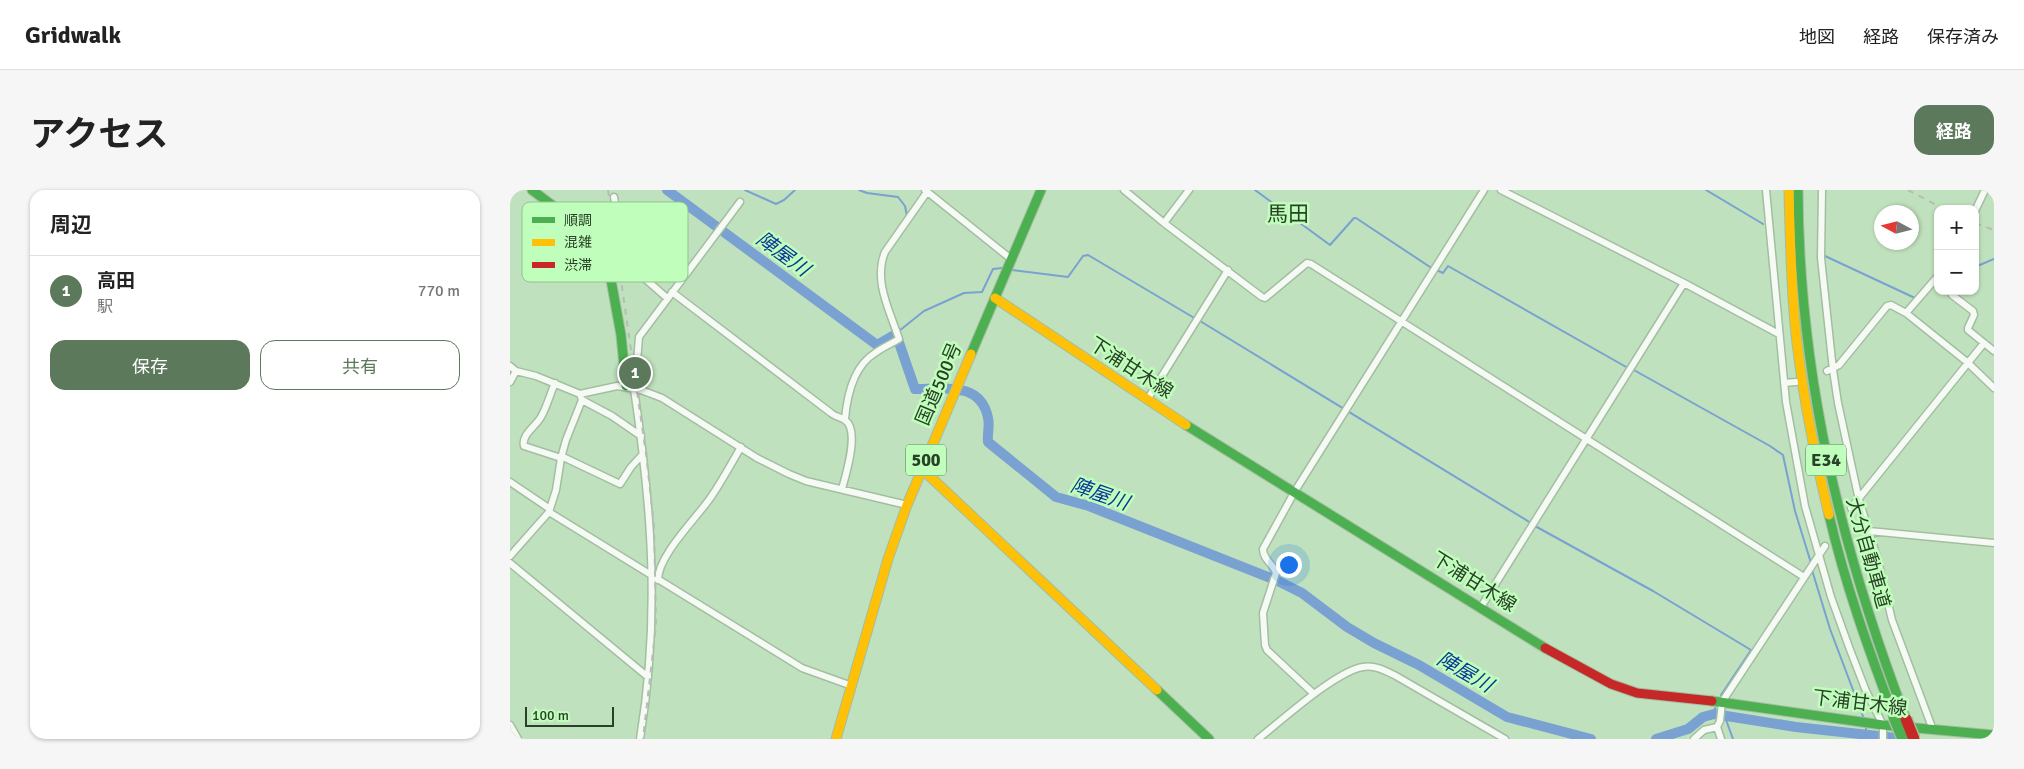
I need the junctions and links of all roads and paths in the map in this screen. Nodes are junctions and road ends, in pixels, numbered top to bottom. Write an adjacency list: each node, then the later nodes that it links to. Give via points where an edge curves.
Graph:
1 (532, 190): 14 (main road)
2 (1041, 190): 19 (main road, 国道500号 / 500)
3 (1124, 190): 18 (street)
4 (1189, 190): 18 (street)
5 (1484, 190): 31 (street)
6 (1501, 190): 26 (street)
7 (1766, 190): 32 (street)
8 (1788, 190): 74 (main road, 大分自動車道 / E34, via 1794,311 1817,465 1842,569 1865,640)
9 (1798, 190): 74 (main road, 大分自動車道 / E34, via 1804,311 1827,463 1862,601)
10 (1822, 190): 38 (street, via 1821,258)
11 (1985, 190): 17 (street)
12 (926, 191): 19 (street); 47 (street, via 881,262 883,291 899,339 863,363 856,374)
13 (614, 197): 15 (street)
14 (548, 202)
15 (615, 202)
16 (740, 202): 20 (street)
17 (1978, 205)
18 (1164, 223): 21 (street)
19 (1011, 259): 29 (main road, 国道500号 / 500)
20 (688, 270)
21 (1228, 270): 31 (street, via 1265,298 1307,263 1311,264); 46 (street)
22 (1934, 281): 30 (street)
23 (611, 282): 44 (main road)
24 (652, 282): 27 (street)
25 (679, 282): 27 (street)
26 (1684, 283): 32 (street); 49 (street)
27 (669, 295): 44 (street, via 638,337); 47 (street, via 836,417)
28 (1952, 295): 33 (street, via 1973,311 1968,330)
29 (995, 298): 46 (main road, 下浦甘木線); 53 (main road, 国道500号 / 500)
30 (1906, 313): 35 (street); 38 (street, via 1893,305 1887,306 1839,366)
31 (1401, 321): 49 (street); 56 (street)
32 (1779, 334): 42 (street)
33 (1984, 343): 34 (street); 35 (street)
34 (1994, 351)
35 (1967, 362): 43 (street); 57 (street)
36 (510, 366): 37 (street)
37 (516, 371): 39 (street); 41 (street)
38 (1830, 371): 57 (street)
39 (510, 382)
40 (1796, 382): 42 (street)
41 (554, 383): 45 (street); 52 (street, via 541,416 523,443)
42 (1784, 383): 64 (street, via 1806,506)
43 (1994, 388)
44 (634, 389): 45 (street, via 604,388); 48 (street); 50 (street, via 662,398)
45 (581, 397): 48 (street); 52 (street)
46 (1147, 400): 56 (main road, 下浦甘木線)
47 (845, 419): 55 (street, via 853,438)
48 (641, 436): 51 (street)
49 (1587, 438): 67 (street); 69 (street)
50 (741, 447): 55 (street, via 789,474); 68 (street, via 711,496 665,557)
51 (643, 454): 52 (street, via 620,484); 68 (street)
52 (561, 457): 60 (street)
53 (922, 469): 58 (main road, 国道500号 / 500); 83 (main road)
54 (510, 482): 60 (street)
55 (842, 489): 58 (street)
56 (1295, 491): 69 (main road, 下浦甘木線); 72 (street, via 1263,549 1264,558 1276,573 1263,613 1265,645)
57 (1859, 500): 59 (street); 61 (street)
58 (906, 505): 71 (main road, 国道500号 / 500)
59 (1851, 508)
60 (549, 510): 65 (street); 68 (street)
61 (1869, 530): 62 (street); 78 (street, via 1892,620)
62 (1994, 543)
63 (1825, 546): 64 (street)
64 (1819, 554): 67 (street); 77 (street, via 1849,647)
65 (510, 556)
66 (510, 563): 70 (street)
67 (1804, 577): 73 (street)
68 (655, 579): 70 (street); 71 (street, via 802,668)
69 (1481, 607): 73 (main road, 下浦甘木線, via 1611,684 1637,693)
70 (648, 677): 81 (street)
71 (852, 686): 82 (main road, 国道500号 / 500)
72 (1314, 694): 84 (street); 85 (street, via 1352,670 1381,668)
73 (1722, 704): 75 (street); 77 (main road, 下浦甘木線)
74 (1900, 718): 89 (main road, 大分自動車道 / E34, bridge); 90 (main road, 大分自動車道 / E34, bridge)
75 (1718, 724): 86 (street); 87 (street)
76 (510, 725): 80 (street)
77 (1883, 725): 78 (main road, 下浦甘木線); 88 (street)
78 (1933, 730): 79 (main road, 下浦甘木線)
79 (1994, 735)
80 (518, 739)
81 (640, 739)
82 (836, 739)
83 (1209, 739)
84 (1258, 739)
85 (1505, 739)
86 (1694, 739)
87 (1721, 739)
88 (1883, 739)
89 (1903, 739)
90 (1914, 739)

